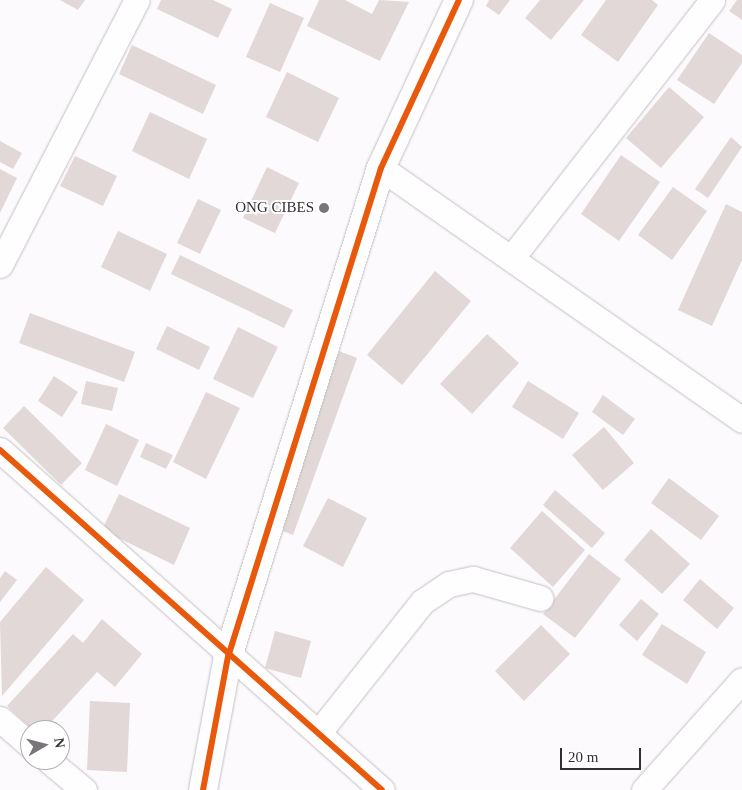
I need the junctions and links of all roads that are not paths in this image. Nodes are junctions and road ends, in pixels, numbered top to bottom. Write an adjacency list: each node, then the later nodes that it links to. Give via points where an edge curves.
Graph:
1 (136, 0): 6 (street)
2 (459, 0): 4 (street)
3 (712, 0): 5 (street)
4 (381, 168): 5 (street); 10 (street)
5 (513, 256): 7 (street)
6 (0, 265)
7 (742, 420)
8 (0, 450): 10 (street)
9 (540, 598): 13 (street, via 473,580 449,584 422,602)
10 (228, 657): 13 (street); 17 (street)
11 (742, 680): 19 (street)
12 (0, 719): 14 (street)
13 (319, 732): 18 (street)
14 (20, 736)
15 (60, 770): 16 (street)
16 (84, 790)
17 (203, 790)
18 (382, 790)
19 (644, 790)

